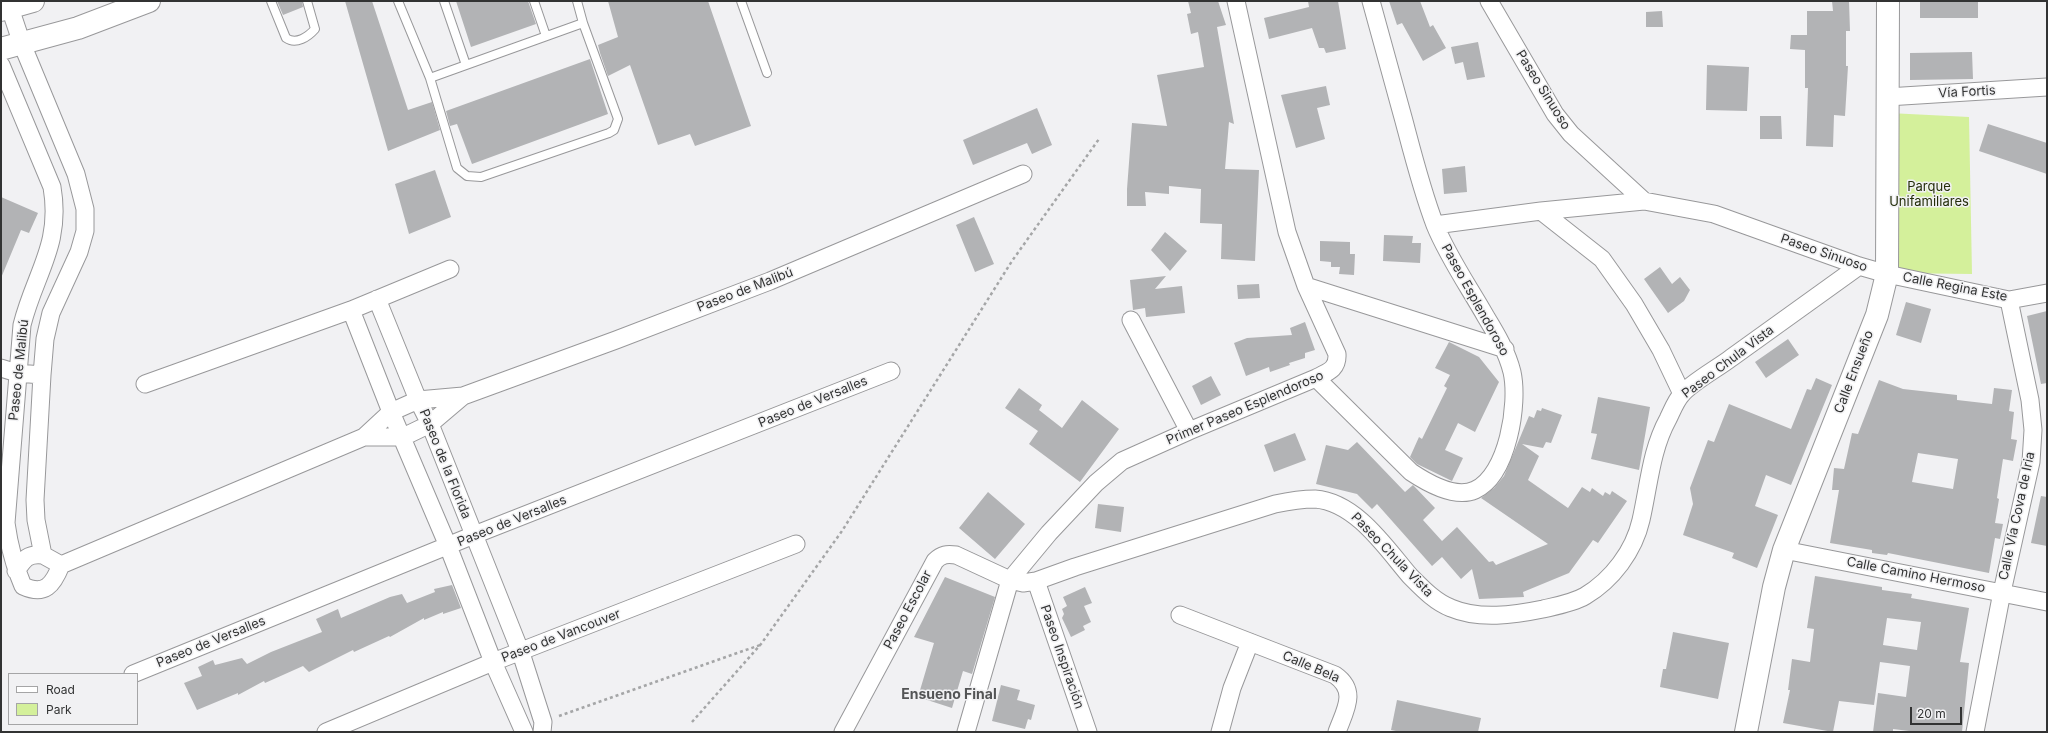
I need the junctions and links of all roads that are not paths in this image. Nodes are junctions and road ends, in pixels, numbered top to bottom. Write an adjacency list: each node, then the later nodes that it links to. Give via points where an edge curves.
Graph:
1 (33, 1): 14 (street)
2 (149, 1): 17 (street, via 78,28)
3 (271, 1): 4 (lane, via 286,38 294,41 310,35 315,29)
4 (307, 1)
5 (398, 1): 22 (lane)
6 (444, 1): 20 (lane)
7 (534, 1): 16 (lane)
8 (578, 1): 15 (lane)
9 (741, 1): 21 (lane)
10 (1236, 1): 34 (street, Primer Paseo Esplendoroso, via 1275,184 1287,232)
11 (1371, 1): 30 (street, Paseo Esplendoroso)
12 (1489, 1): 28 (street, Paseo Sinuoso, via 1555,114 1571,134)
13 (1888, 1): 24 (street, Calle Ensueño)
14 (5, 9): 17 (street, Paseo de Malibú)
15 (583, 23): 16 (lane); 22 (lane, via 618,119 614,130 609,133 482,177 467,176 457,168)
16 (546, 36): 20 (lane)
17 (22, 44): 18 (street); 25 (street, Paseo de Malibú)
18 (1, 49)
19 (1, 65): 27 (street, Paseo de Malibú)
20 (466, 65): 22 (lane)
21 (767, 73)
22 (430, 78)
23 (2047, 87): 24 (street, Vía Fortis)
24 (1888, 97): 33 (street, Calle Ensueño)
25 (76, 174): 27 (street); 43 (street, Paseo de Malibú, via 86,209 86,231 51,313 45,339)
26 (1023, 174): 47 (street, Paseo de Malibú, via 770,281)
27 (52, 187): 41 (street, Paseo de Malibú, via 55,226 51,245 25,310 19,344)
28 (1644, 201): 29 (street, Paseo Sinuoso); 31 (street, Paseo Sinuoso, via 1714,214)
29 (1541, 211): 30 (street, Paseo Sinuoso); 46 (street, via 1602,259 1634,304 1661,350)
30 (1435, 225): 40 (street, Paseo Esplendoroso, via 1450,256)
31 (1859, 266): 33 (street, Paseo Sinuoso); 46 (street, Paseo Chula Vista)
32 (450, 269): 36 (street)
33 (1888, 274): 37 (street, Calle Regina Este); 57 (street, Calle Ensueño, via 1877,315)
34 (1306, 286): 40 (street); 44 (street, Primer Paseo Esplendoroso, via 1337,354 1335,366 1331,371)
35 (2047, 293): 37 (street, Calle Regina Este)
36 (377, 299): 38 (street); 48 (street, Paseo de la Florida)
37 (2009, 300): 62 (street, Calle Vía Cova de Iria, via 2030,400 2033,430 2031,462)
38 (351, 310): 45 (street); 49 (street)
39 (1132, 320): 51 (street)
40 (1505, 349): 44 (street, Paseo Esplendoroso, via 1512,373 1514,394 1512,424 1496,469 1485,484 1474,491 1446,490 1429,484 1411,472)
41 (9, 371): 43 (street); 60 (street, Paseo de Malibú, via 6,523)
42 (891, 371): 54 (street, Paseo de Versalles)
43 (42, 375): 58 (street, Paseo de Malibú, via 35,500)
44 (1316, 378): 51 (street, Primer Paseo Esplendoroso)
45 (145, 384)
46 (1682, 394): 61 (street, Paseo Chula Vista, via 1662,429 1654,453 1641,522 1633,543 1619,567 1601,584 1584,596 1564,604 1490,615 1471,615 1450,608 1418,584 1378,537 1350,512 1336,504 1318,499 1300,499 1275,504)
47 (463, 396): 48 (street, Paseo de Malibú); 50 (street, Paseo de Malibú)
48 (418, 400): 49 (street, Paseo de Malibú); 50 (street, Paseo de la Florida)
49 (391, 412): 52 (street, Paseo de Malibú); 53 (street)
50 (430, 424): 53 (street, Paseo de Malibú); 54 (street, Paseo de la Florida)
51 (1189, 431): 61 (street, Primer Paseo Esplendoroso, via 1122,461 1101,479 1049,533)
52 (364, 437): 53 (street, Paseo de Malibú); 59 (street, Paseo de Malibú)
53 (403, 437): 56 (street)
54 (474, 535): 56 (street, Paseo de Versalles); 66 (street, Paseo de la Florida)
55 (796, 544): 66 (street, Paseo de Vancouver)
56 (448, 546): 67 (street); 68 (street, Paseo de Versalles)
57 (1784, 550): 62 (street, Calle Camino Hermoso); 77 (street, Calle Ensueño, via 1774,587)
58 (43, 555): 59 (street); 60 (street, via 34,554 24,558)
59 (62, 565): 60 (street, Paseo de Malibú, via 55,580 44,590 33,591 23,586)
60 (16, 571)
61 (1023, 582): 72 (street, Paseo Escolar, via 956,555 941,555 935,560); 73 (street, Primer Paseo Esplendoroso); 74 (street, Paseo Inspiración)
62 (2002, 592): 63 (street, Calle Camino Hermoso); 78 (street, Calle Vía Cova de Iria)
63 (2047, 602)
64 (1180, 615): 65 (street, Calle Bela)
65 (1250, 642): 75 (street, via 1232,688); 76 (street, Calle Bela, via 1336,675 1344,681 1349,690 1348,703)
66 (521, 653): 67 (street, Paseo de Vancouver); 69 (street, Paseo de la Florida)
67 (493, 662): 70 (street); 71 (street, Paseo de Vancouver)
68 (135, 673)
69 (543, 727)
70 (523, 731)
71 (326, 732)
72 (843, 732)
73 (966, 732)
74 (1088, 732)
75 (1220, 732)
76 (1337, 732)
77 (1746, 732)
78 (1975, 732)

